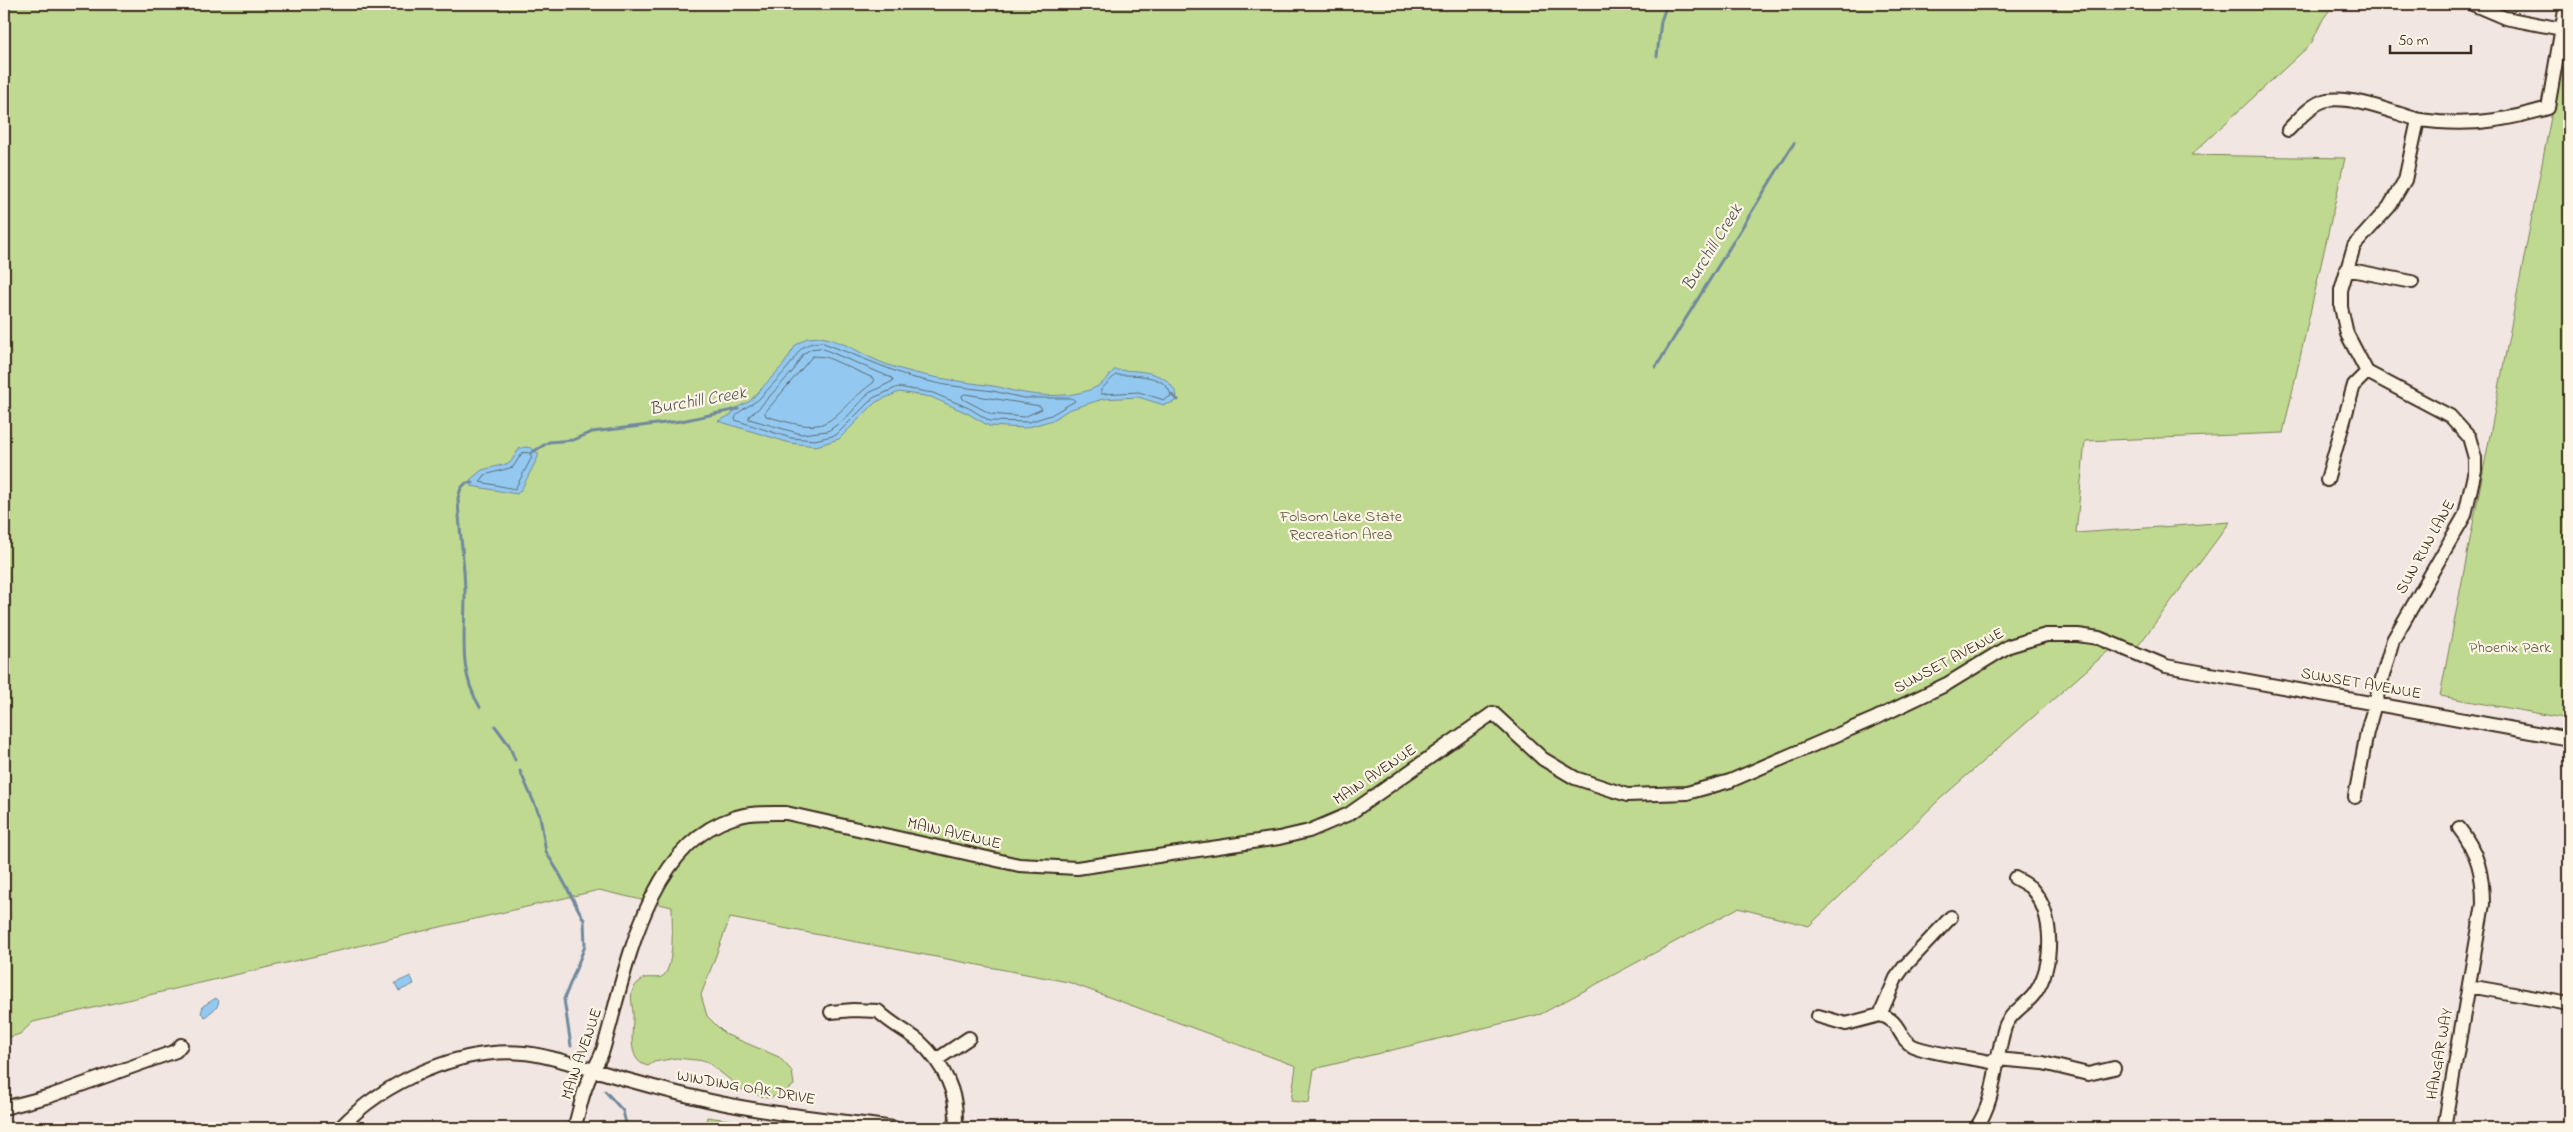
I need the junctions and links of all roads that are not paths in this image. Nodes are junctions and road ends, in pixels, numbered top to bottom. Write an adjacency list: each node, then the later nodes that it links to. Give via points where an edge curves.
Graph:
1 (2472, 4): 3 (street, via 2505,18)
2 (2566, 4): 3 (street)
3 (2562, 29): 4 (street, via 2548,108 2507,120 2471,124)
4 (2418, 120): 5 (street, via 2397,112 2326,100 2316,104); 6 (street, via 2405,180 2389,207 2354,246)
5 (2288, 130)
6 (2346, 269): 7 (street); 8 (street, via 2342,290 2343,320)
7 (2412, 282)
8 (2367, 372): 9 (street, via 2354,385); 10 (street, SUN RUN LANE, via 2450,416 2469,437 2475,458 2471,496 2465,514 2397,630 2386,659)
9 (2327, 480)
10 (2376, 703): 11 (street, SUNSET AVENUE, via 2166,666 2099,638 2046,635 2009,646 1948,684 1730,781 1687,793 1650,795 1627,795 1575,778 1543,759); 12 (street, SUNSET AVENUE); 13 (street, SUN RUN LANE)
11 (1493, 713): 27 (street, MAIN AVENUE, via 1334,822 1279,838 1152,858 1077,868 1019,865 786,813 750,814 725,820 701,834 679,854 653,895 624,970)
12 (2569, 739)
13 (2354, 797)
14 (2459, 828): 17 (street, HANGAR WAY, via 2474,849 2483,883 2482,915)
15 (2015, 878): 24 (street, via 2031,888 2048,924 2046,968 2035,994 2005,1025)
16 (1951, 918): 20 (street, via 1904,966)
17 (2469, 986): 18 (street); 34 (street, HANGAR WAY)
18 (2569, 1004)
19 (831, 1012): 25 (street, via 878,1011 918,1041)
20 (1880, 1015): 21 (street, via 1846,1024); 24 (street, via 1896,1023 1904,1038 1915,1046 1990,1062)
21 (1818, 1016)
22 (969, 1038): 25 (street)
23 (181, 1045): 28 (street, via 176,1051)
24 (1996, 1059): 26 (street, via 2043,1063 2088,1074); 33 (street, via 1992,1098)
25 (936, 1060): 32 (street, via 952,1089)
26 (2114, 1068)
27 (595, 1070): 29 (street, WINDING OAK DRIVE, via 524,1053 481,1056 414,1075 389,1088); 30 (street, MAIN AVENUE, via 587,1083); 31 (street, WINDING OAK DRIVE, via 713,1102)
28 (9, 1107)
29 (340, 1128)
30 (574, 1128)
31 (894, 1128)
32 (955, 1128)
33 (1976, 1128)
34 (2444, 1128)

